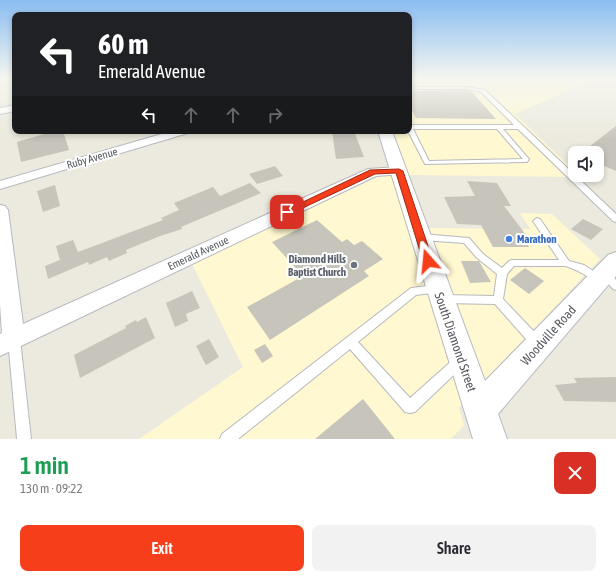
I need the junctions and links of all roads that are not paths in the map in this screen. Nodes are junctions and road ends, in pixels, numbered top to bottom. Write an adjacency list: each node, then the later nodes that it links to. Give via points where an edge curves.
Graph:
1 (492, 99): 6 (lane)
2 (12, 109): 3 (street)
3 (0, 112)
4 (412, 127): 5 (lane)
5 (499, 127): 6 (lane); 7 (lane, via 526,159 525,161 427,162)
6 (519, 127): 13 (lane)
7 (412, 133)
8 (174, 134): 11 (street, Ruby Avenue)
9 (387, 134): 10 (street, South Diamond Street)
10 (399, 171): 15 (street, South Diamond Street); 22 (street, Emerald Avenue, via 373,172)
11 (0, 185)
12 (0, 210): 22 (street)
13 (616, 219)
14 (537, 221): 16 (lane)
15 (420, 237): 17 (lane, via 466,240 480,256); 19 (street, South Diamond Street)
16 (566, 263): 17 (lane, via 512,263); 18 (lane)
17 (502, 273): 20 (lane)
18 (609, 275): 23 (street, Woodville Road)
19 (440, 294): 20 (lane); 21 (lane, via 414,291); 24 (street, South Diamond Street)
20 (498, 300): 23 (lane)
21 (350, 341): 24 (lane, via 410,407); 27 (lane)
22 (7, 342): 26 (lane)
23 (539, 345): 25 (street, Woodville Road)
24 (462, 359): 25 (street, South Diamond Street)
25 (485, 424)
26 (24, 439)
27 (227, 439)

